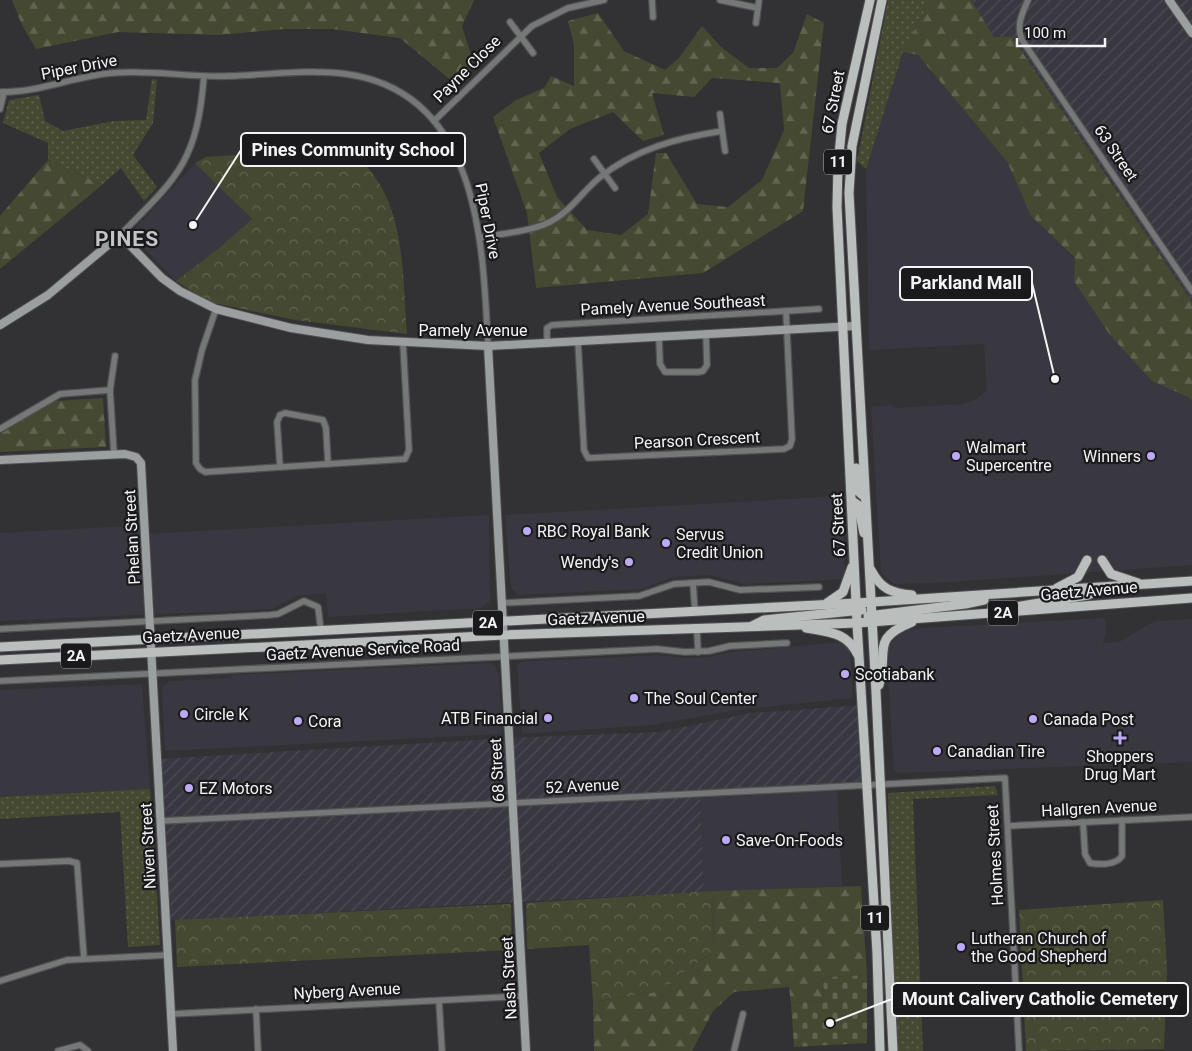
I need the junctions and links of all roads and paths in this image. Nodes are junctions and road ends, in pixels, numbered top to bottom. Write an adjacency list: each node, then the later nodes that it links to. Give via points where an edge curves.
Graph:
1 (604, 0): 9 (street, Payne Close)
2 (652, 0): 11 (street)
3 (720, 0): 10 (street)
4 (759, 0): 10 (street)
5 (870, 0): 35 (main road, 67 Street / 11, via 842,124 838,165)
6 (882, 0): 34 (main road, 67 Street / 11, via 852,146 850,213)
7 (1028, 0): 29 (street, 63 Street, via 1020,19 1022,40)
8 (1169, 0): 14 (street)
9 (580, 2): 15 (street, Payne Close, via 545,18)
10 (758, 8): 13 (street)
11 (653, 17)
12 (510, 22): 15 (street, Payne Close)
13 (756, 23)
14 (1192, 33)
15 (520, 36): 16 (street, Payne Close); 21 (street, Payne Close)
16 (533, 53)
17 (204, 76): 18 (street, Piper Drive, via 111,73 36,89); 21 (street, Piper Drive, via 348,74 397,91); 27 (street, via 198,126 185,161 166,188)
18 (2, 92): 19 (street)
19 (0, 109)
20 (720, 114): 22 (street)
21 (434, 121): 28 (street, Piper Drive, via 446,136 461,167)
22 (722, 131): 23 (street); 25 (street, via 662,144 635,155)
23 (725, 151)
24 (594, 159): 25 (street)
25 (605, 174): 26 (street); 28 (street, via 550,222 531,229)
26 (615, 188)
27 (120, 235): 30 (street, Pamely Avenue, via 162,278); 33 (street, via 48,294)
28 (480, 238): 42 (street, Piper Drive)
29 (1192, 291)
30 (216, 309): 40 (street, Pamely Avenue, via 292,328); 50 (street, via 195,380 197,465 205,472)
31 (818, 309): 32 (street, Pamely Avenue Southeast)
32 (786, 312): 36 (street, Pearson Crescent); 41 (street, Pamely Avenue Southeast, via 552,325 547,328)
33 (0, 325)
34 (855, 326): 35 (street, Pamely Avenue); 51 (main road, 67 Street / 11)
35 (844, 327): 36 (street, Pamely Avenue); 46 (main road, 67 Street / 11)
36 (787, 330): 37 (street, Pamely Avenue); 39 (street, Pearson Crescent, via 792,441 788,448 753,451 588,458 584,450)
37 (706, 335): 38 (street, Pamely Avenue); 38 (street, via 707,365 704,371 698,372 665,372 660,364)
38 (658, 338): 39 (street, Pamely Avenue)
39 (578, 342): 41 (street, Pamely Avenue)
40 (403, 343): 42 (street, Pamely Avenue); 49 (street, via 407,458)
41 (546, 344): 42 (street, Pamely Avenue)
42 (488, 346): 68 (street, Piper Drive)
43 (115, 356): 44 (street)
44 (110, 390): 45 (street, via 60,394); 47 (street)
45 (0, 429)
46 (849, 429): 51 (main road, via 855,448 858,488); 52 (main road, 67 Street / 11)
47 (114, 454): 48 (street, Phelan Street); 75 (street, Phelan Street, via 133,455 141,463)
48 (0, 460)
49 (328, 464): 50 (street); 50 (street, via 323,420 285,413 277,422)
50 (280, 467)
51 (865, 497): 53 (main road, 67 Street / 11)
52 (852, 501): 53 (main road, via 858,505); 54 (main road, 67 Street / 11)
53 (868, 543): 57 (main road, 67 Street / 11)
54 (854, 554): 69 (main road, via 847,586 838,597); 70 (main road, 67 Street / 11)
55 (1086, 560): 63 (main road, via 1078,578)
56 (1102, 560): 60 (main road, via 1114,575)
57 (870, 567): 65 (main road, via 885,590); 67 (main road, 67 Street / 11)
58 (1192, 582): 60 (main road, 2A)
59 (693, 583): 61 (street, via 714,582 740,590); 68 (street, via 674,584 639,596); 71 (street)
60 (1145, 584): 62 (main road, 2A)
61 (819, 587)
62 (1103, 587): 63 (main road, Gaetz Avenue / 2A); 72 (main road, via 1088,596 1011,607)
63 (1050, 591): 64 (main road, Gaetz Avenue / 2A)
64 (1004, 594): 65 (main road, Gaetz Avenue / 2A); 73 (main road, via 965,604)
65 (937, 598): 67 (main road, Gaetz Avenue / 2A)
66 (1192, 598): 72 (main road, Gaetz Avenue / 2A)
67 (871, 602): 70 (main road); 73 (main road, 67 Street / 11)
68 (502, 603): 76 (street, Piper Drive)
69 (824, 604): 70 (main road, Gaetz Avenue / 2A); 71 (main road, Gaetz Avenue / 2A)
70 (857, 607): 77 (main road, 67 Street / 11); 80 (main road, via 764,620)
71 (695, 612): 76 (main road, Gaetz Avenue / 2A)
72 (1001, 614): 74 (main road, Gaetz Avenue / 2A)
73 (872, 618): 74 (main road, Gaetz Avenue / 2A); 77 (main road); 94 (main road, 67 Street / 11)
74 (918, 619): 94 (main road, via 887,636 883,648 883,671)
75 (150, 620): 79 (street, Gaetz Avenue Service Road); 82 (street, Gaetz Avenue Service Road, via 269,616 304,601 318,607); 84 (street, Phelan Street)
76 (503, 622): 82 (main road, Gaetz Avenue / 2A); 83 (street, Piper Drive)
77 (857, 623): 78 (main road, Gaetz Avenue / 2A); 91 (main road, 67 Street / 11)
78 (792, 625): 80 (main road, Gaetz Avenue / 2A); 91 (main road, via 843,636)
79 (0, 628)
80 (747, 628): 81 (main road, Gaetz Avenue / 2A)
81 (696, 630): 83 (main road, Gaetz Avenue / 2A); 88 (street)
82 (321, 631): 84 (main road, Gaetz Avenue / 2A)
83 (504, 635): 87 (main road, Gaetz Avenue / 2A); 89 (street, 68 Street)
84 (151, 640): 86 (main road, Gaetz Avenue / 2A); 87 (street, Niven Street)
85 (787, 643): 88 (street, Gaetz Avenue Service Road, via 730,646)
86 (0, 647)
87 (152, 652): 90 (main road, Gaetz Avenue / 2A); 92 (street, Niven Street)
88 (698, 652): 89 (street, Gaetz Avenue Service Road, via 657,649)
89 (505, 657): 92 (street, Gaetz Avenue Service Road); 98 (street, 68 Street)
90 (0, 660)
91 (860, 661): 97 (main road, 67 Street / 11)
92 (153, 674): 93 (street, Gaetz Avenue Service Road); 100 (street, Niven Street)
93 (0, 681)
94 (876, 692): 96 (main road, 67 Street / 11)
95 (1005, 778): 96 (street, 52 Avenue); 103 (street, Holmes Street)
96 (880, 784): 97 (street, 52 Avenue); 122 (main road, 67 Street / 11)
97 (868, 785): 98 (street, 52 Avenue); 121 (main road, 67 Street / 11)
98 (513, 803): 100 (street, 52 Avenue); 105 (street, 68 Street)
99 (1192, 817): 101 (street, Hallgren Avenue)
100 (161, 820): 106 (street, Niven Street)
101 (1122, 820): 102 (street, Hallgren Avenue); 102 (street, via 1122,856 1116,862 1096,864 1088,862 1085,857)
102 (1083, 822): 103 (street, Hallgren Avenue)
103 (1008, 826): 123 (street, Holmes Street)
104 (0, 864): 107 (street, via 77,863)
105 (518, 903): 109 (street, Nash Street)
106 (168, 955): 107 (street); 112 (street, Niven Street)
107 (84, 959): 108 (street, via 60,962)
108 (0, 981)
109 (523, 996): 110 (street, Nyberg Avenue); 119 (street, Nash Street)
110 (439, 1000): 111 (street, Nyberg Avenue); 118 (street)
111 (256, 1010): 112 (street, Nyberg Avenue); 117 (street)
112 (172, 1014): 116 (street, Niven Street)
113 (743, 1014): 120 (street)
114 (58, 1051): 115 (street, via 80,1045)
115 (88, 1051)
116 (173, 1051)
117 (258, 1051)
118 (442, 1051)
119 (526, 1051)
120 (734, 1051)
121 (880, 1051)
122 (893, 1051)
123 (1019, 1051)

